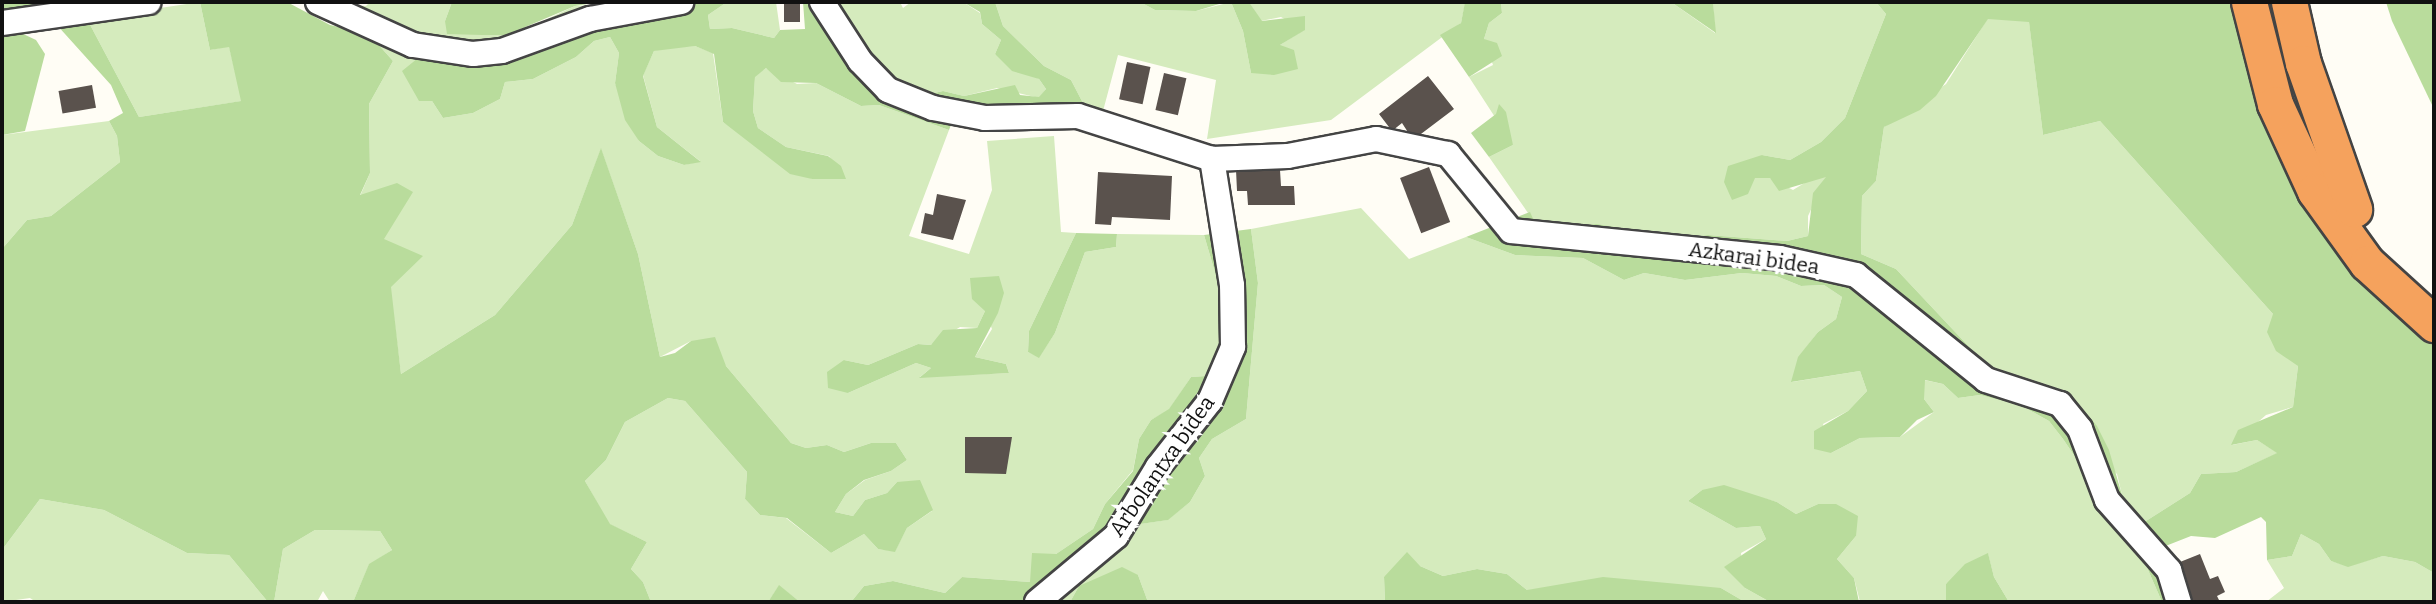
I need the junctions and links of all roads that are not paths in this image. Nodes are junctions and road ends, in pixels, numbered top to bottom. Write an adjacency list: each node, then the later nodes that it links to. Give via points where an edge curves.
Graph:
1 (149, 2): 8 (street)
2 (318, 2): 3 (street, via 413,45 474,54 502,51 590,19)
3 (681, 2)
4 (822, 2): 9 (street, via 860,61 888,90 904,98 985,118 1078,116)
5 (2249, 2): 12 (highway, via 2275,104 2315,191 2367,263)
6 (2272, 2): 10 (highway, via 2308,126)
7 (2289, 2): 10 (highway, via 2303,63)
8 (2, 23)
9 (1212, 159): 13 (street, Arbolantxa bidea, via 1232,285 1233,347 1210,401 1158,467 1116,536); 14 (street, Azkarai bidea, via 1288,156 1376,139 1448,154 1511,231 1780,258 1856,275 1986,380 2060,404 2080,429 2107,500 2169,570)
10 (2354, 209): 11 (highway, via 2384,247)
11 (2434, 294)
12 (2434, 324)
13 (1037, 602)
14 (2179, 602)

